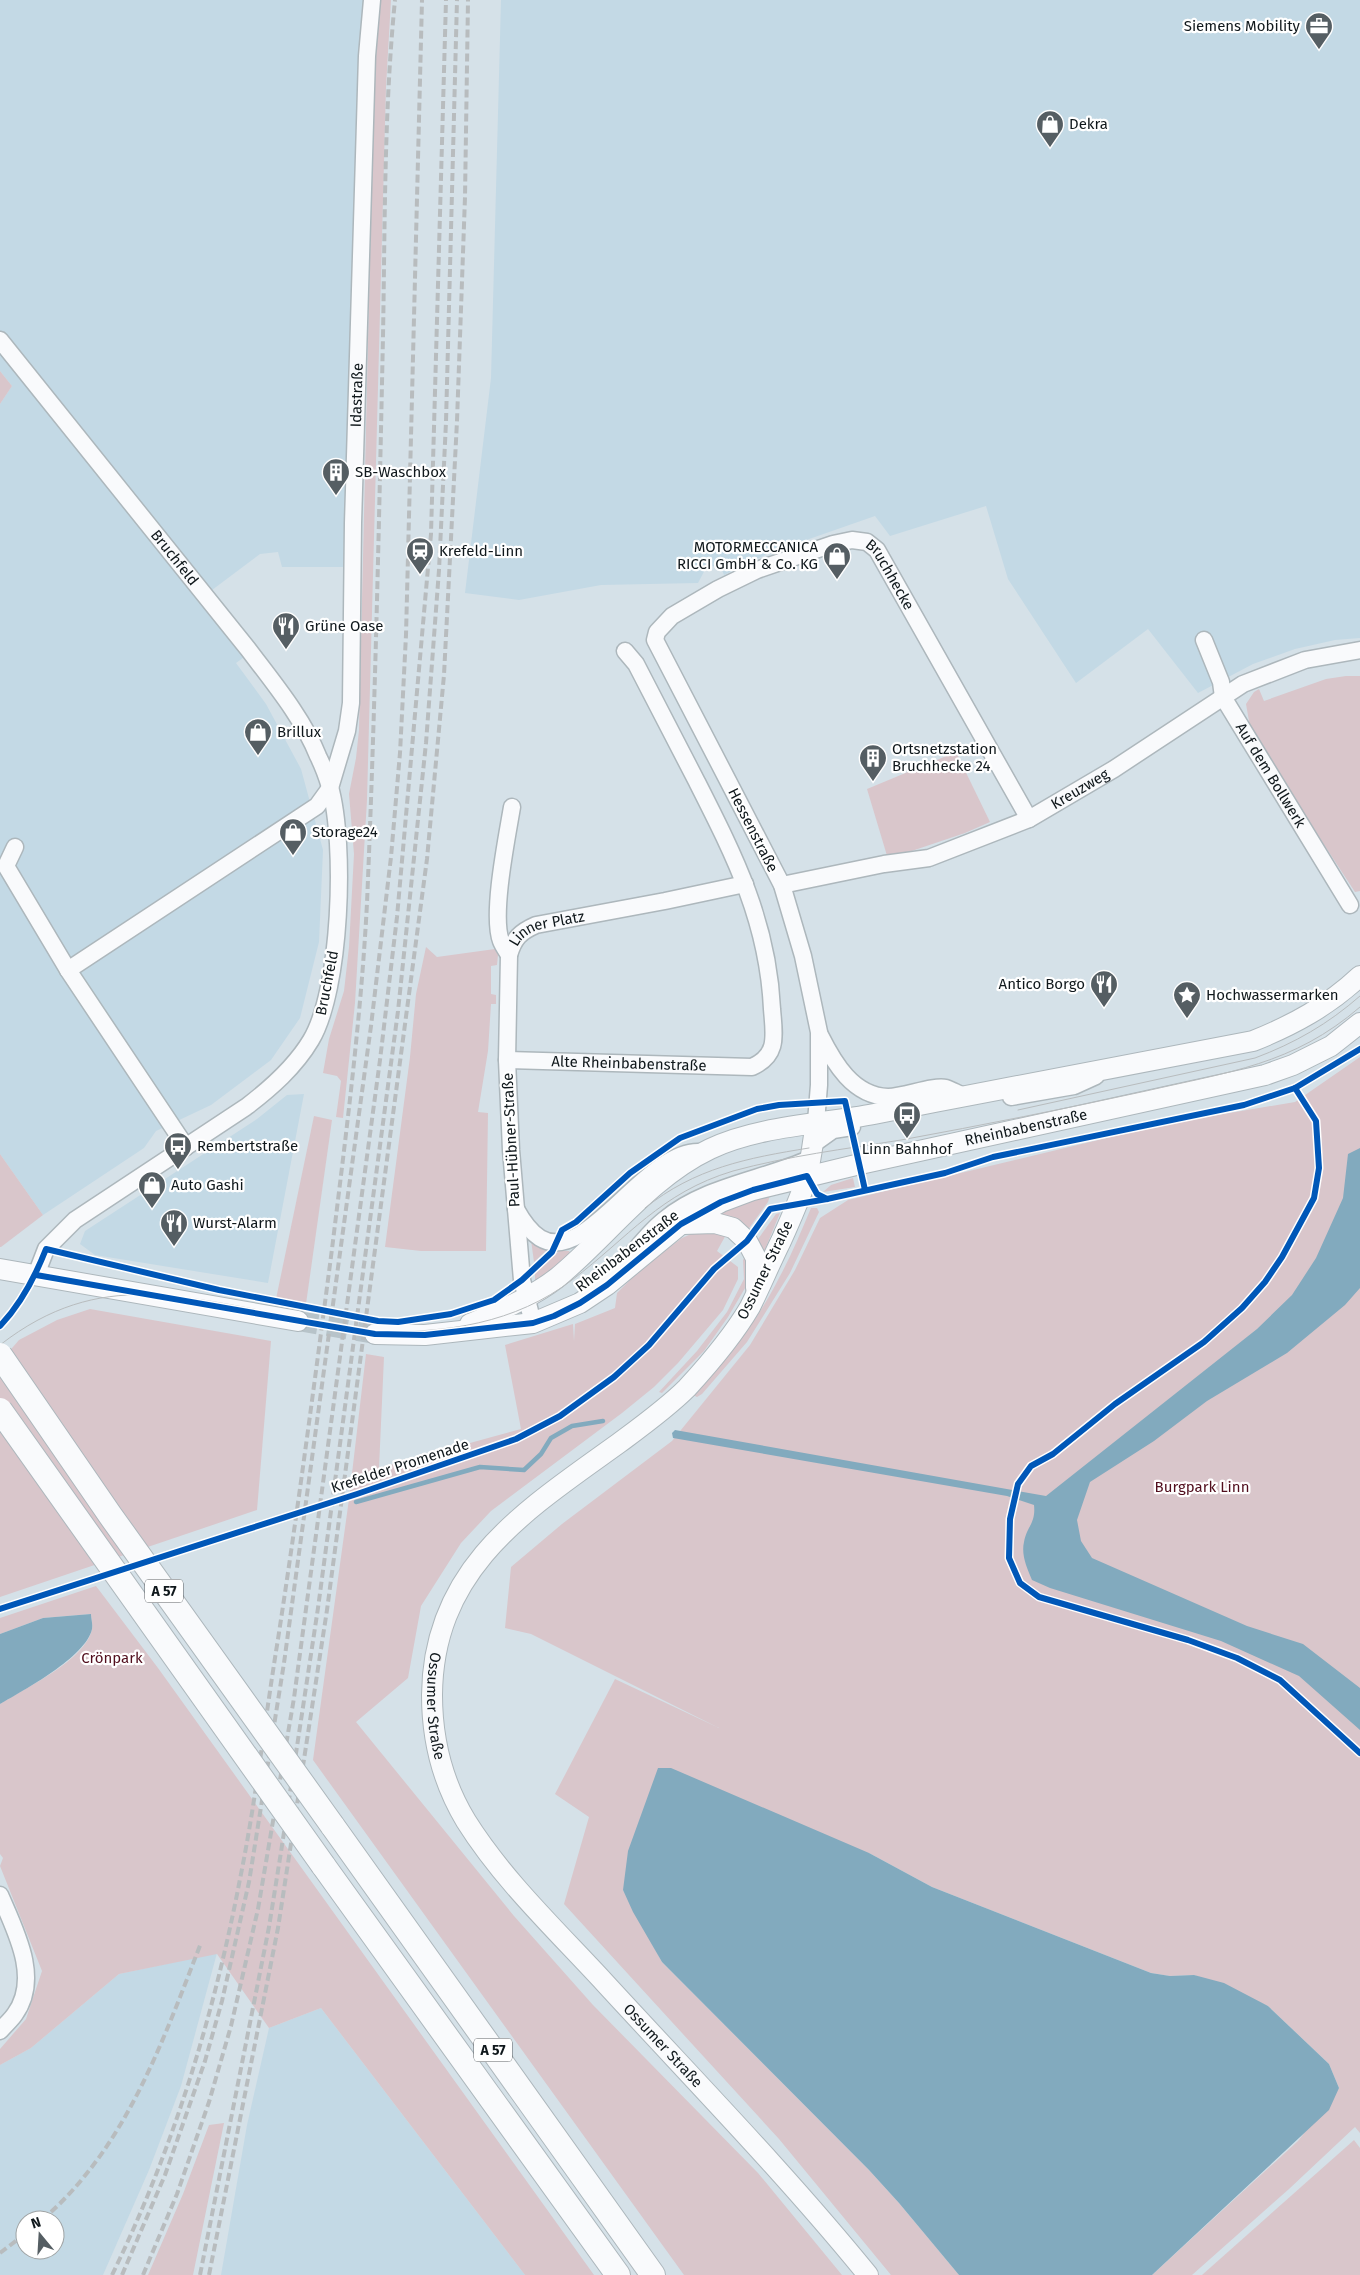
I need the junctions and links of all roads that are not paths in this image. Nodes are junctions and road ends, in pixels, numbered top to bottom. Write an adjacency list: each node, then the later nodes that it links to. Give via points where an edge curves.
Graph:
1 (372, 0): 8 (street, Idastraße, via 367,56 353,523 351,703 347,731)
2 (0, 340): 8 (street, Bruchfeld, via 248,648 304,730 318,754)
3 (655, 640): 10 (street, Bruchhecke, via 657,632 672,616 757,570 833,544 852,540 867,542 877,550); 13 (street, Hessenstraße)
4 (1204, 640): 7 (street, Auf dem Bollwerk, via 1221,682)
5 (1360, 650): 7 (street, Kreuzweg, via 1296,663 1251,680)
6 (625, 652): 12 (street, via 636,664 722,831)
7 (1223, 697): 10 (street, Kreuzweg, via 1114,769); 14 (street, Auf dem Bollwerk)
8 (330, 788): 16 (street, via 317,806); 24 (street, Bruchfeld, via 337,838 337,924 330,988 322,1018 312,1039 283,1075 246,1107)
9 (512, 807): 15 (street, Linner Platz, via 498,923 500,940)
10 (1029, 819): 13 (street, Kreuzweg, via 929,858)
11 (15, 847): 16 (street, via 6,866)
12 (745, 884): 15 (street, Linner Platz, via 536,925 521,931 512,941); 20 (street, Alte Rheinbabenstraße, via 760,924 768,960 774,1035 771,1052 764,1062 752,1067)
13 (782, 885): 19 (street, Hessenstraße, via 803,956)
14 (1350, 905)
15 (508, 955): 20 (street, Paul-Hübner-Straße)
16 (68, 970): 24 (street)
17 (1360, 976): 21 (main road, Rheinbabenstraße, via 1338,997 1307,1017 1253,1041)
18 (1360, 1023): 26 (main road, Rheinbabenstraße, via 1331,1046 1266,1075)
19 (818, 1032): 22 (street, Hessenstraße, via 840,1071 857,1087 888,1097 944,1088); 23 (street, Hessenstraße)
20 (507, 1060): 27 (street, Paul-Hübner-Straße)
21 (1122, 1066): 22 (main road, Rheinbabenstraße); 26 (street, Rheinbabenstraße, via 1074,1086 833,1130)
22 (964, 1096): 23 (main road, Rheinbabenstraße)
23 (816, 1122): 25 (main road, Rheinbabenstraße, via 738,1139); 26 (main road, Ossumer Straße)
24 (186, 1147): 30 (street, Bruchfeld, via 75,1220 46,1249)
25 (705, 1152): 27 (street, via 688,1152 671,1159 583,1234 568,1242 541,1239); 33 (main road, Rheinbabenstraße, via 677,1168 556,1278)
26 (810, 1160): 28 (main road, Rheinbabenstraße); 31 (street, via 699,1198 665,1218 645,1237); 32 (main road, Ossumer Straße, via 797,1205)
27 (515, 1208): 33 (street, Paul-Hübner-Straße)
28 (681, 1224): 31 (main road, Rheinbabenstraße); 32 (main road, via 715,1224 733,1228 747,1241 756,1258)
29 (0, 1269): 30 (main road)
30 (36, 1275): 34 (main road)
31 (608, 1285): 35 (main road, Rheinbabenstraße, via 580,1303)
32 (756, 1294): 44 (main road, Ossumer Straße, via 722,1348 674,1400 535,1504 506,1528 477,1562 461,1587 437,1647 432,1679 432,1717 444,1776 464,1818 486,1850 770,2161)
33 (526, 1298): 35 (street, Paul-Hübner-Straße); 37 (main road, Rheinbabenstraße, via 469,1325)
34 (298, 1321)
35 (533, 1323): 37 (main road, Rheinbabenstraße)
36 (375, 1334): 37 (main road)
37 (429, 1334)
38 (0, 1355): 43 (highway, A 57, bridge, via 110,1515)
39 (0, 1410): 42 (highway, A 57, bridge)
40 (0, 1895): 41 (street, via 18,1936 25,1961 26,1987 16,2012)
41 (0, 2031)
42 (618, 2275)
43 (653, 2275)
44 (868, 2275)

